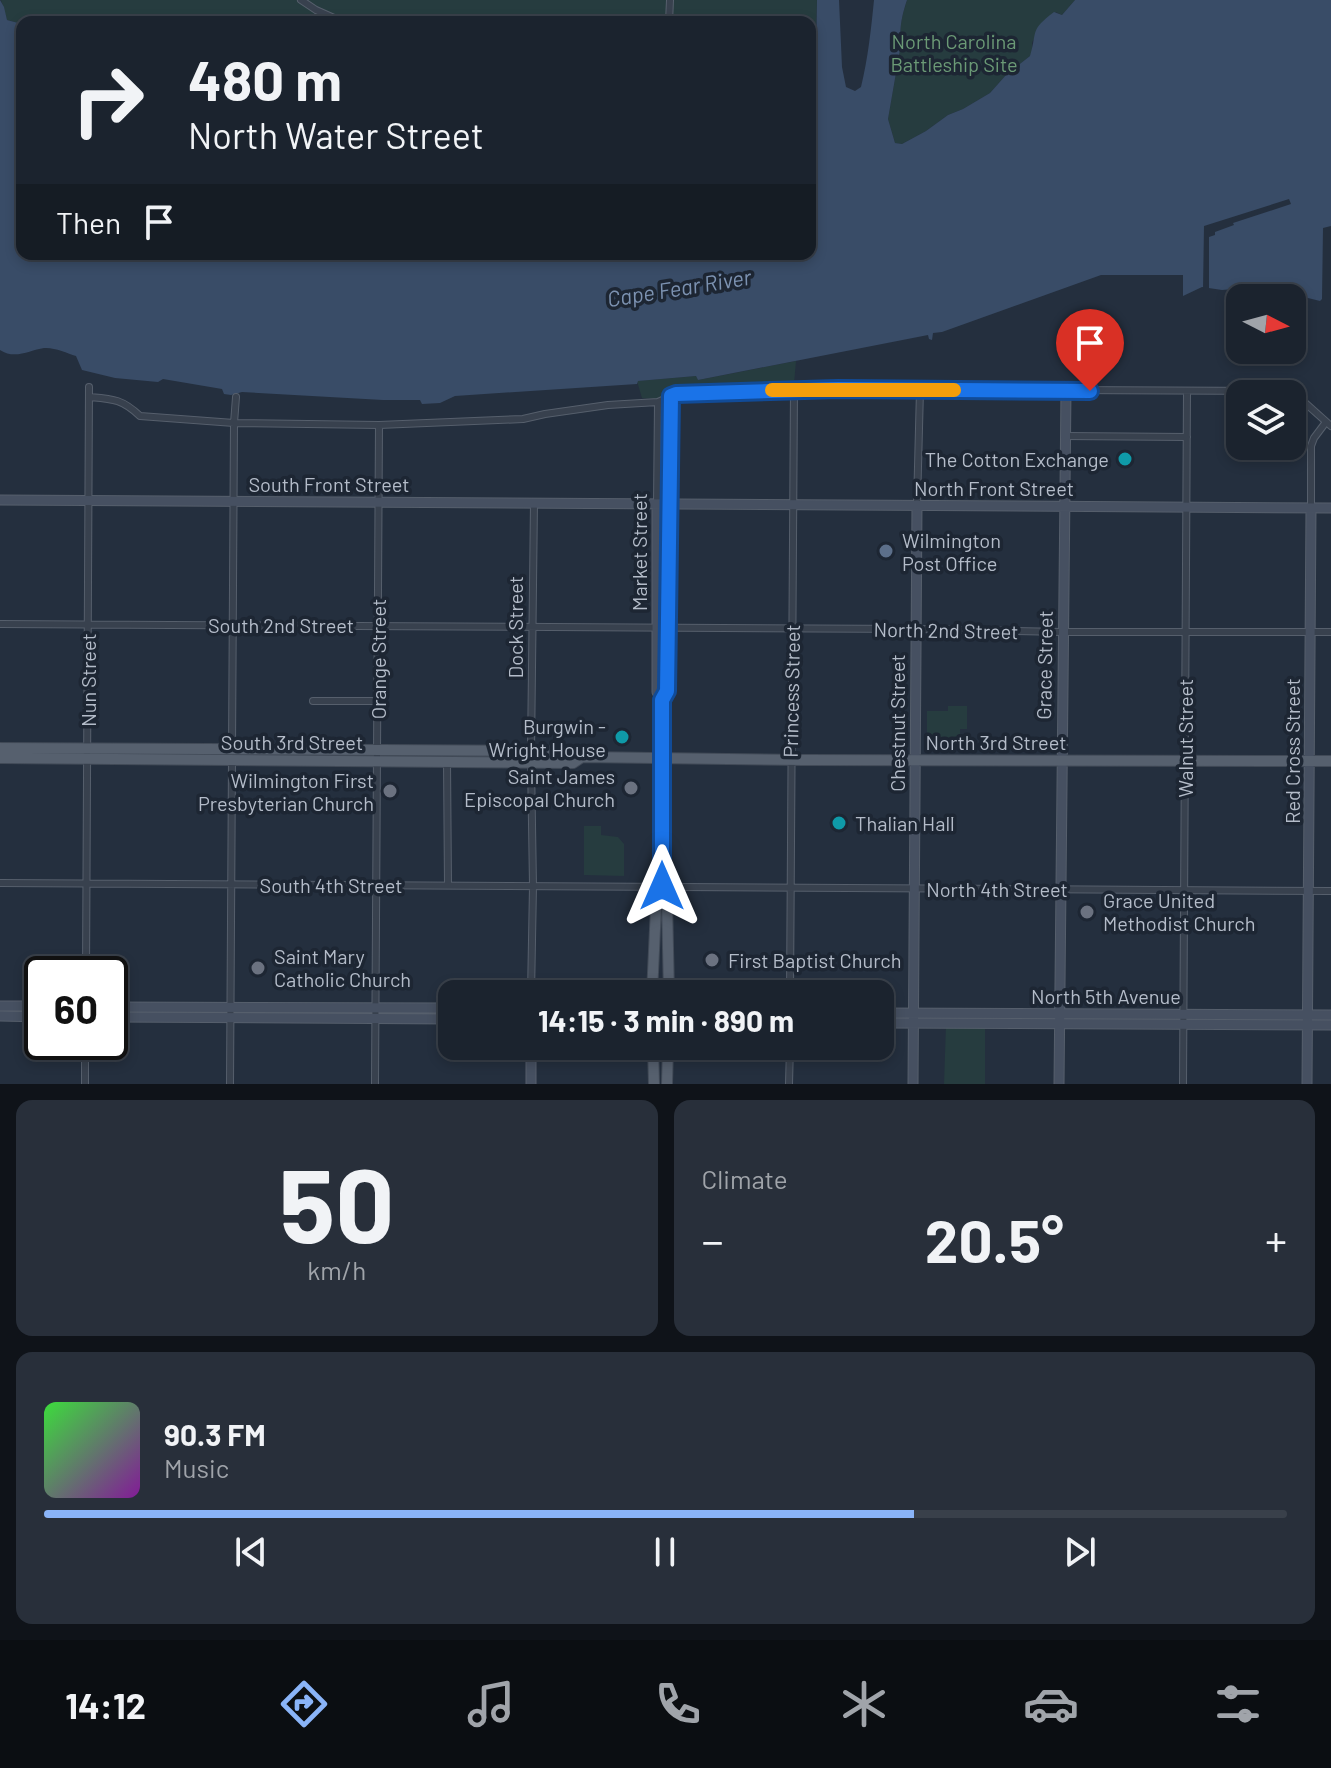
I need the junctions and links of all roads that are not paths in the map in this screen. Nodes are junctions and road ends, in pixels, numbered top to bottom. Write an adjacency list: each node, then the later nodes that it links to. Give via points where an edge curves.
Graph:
1 (301, 0): 2 (street)
2 (330, 16)
3 (89, 387): 10 (street, Nun Street)
4 (794, 389): 5 (street); 9 (street); 26 (street, Princess Street)
5 (920, 390): 6 (street); 27 (street)
6 (1066, 390): 7 (street); 17 (street, Grace Street)
7 (1187, 391): 8 (street); 18 (street, Walnut Street)
8 (1226, 391)
9 (671, 396): 12 (street); 25 (street, Market Street)
10 (89, 397): 14 (street, via 116,399 140,416); 20 (street, Nun Street)
11 (236, 397): 14 (street)
12 (658, 402): 16 (street, via 523,419); 24 (street, Market Street)
13 (1306, 404): 15 (street)
14 (234, 423): 16 (street); 21 (street)
15 (1329, 424): 30 (street, Red Cross Street, via 1311,446)
16 (379, 425): 22 (street, Orange Street)
17 (1065, 436): 18 (street); 28 (street, Grace Street)
18 (1187, 437): 29 (street, Walnut Street)
19 (0, 500): 20 (street, South Front Street)
20 (89, 500): 21 (street, South Front Street); 33 (street, Nun Street)
21 (233, 501): 22 (street, South Front Street); 34 (street)
22 (379, 502): 23 (street, South Front Street); 35 (street, Orange Street)
23 (534, 502): 24 (street, South Front Street); 36 (street, Dock Street)
24 (657, 504): 25 (street, North Front Street); 37 (street, Market Street)
25 (669, 504): 26 (street, North Front Street); 38 (street, Market Street)
26 (793, 505): 27 (street, North Front Street); 39 (street, Princess Street)
27 (917, 505): 28 (street, North Front Street); 40 (street, Chestnut Street)
28 (1064, 507): 29 (street, North Front Street); 42 (street, Grace Street)
29 (1186, 507): 30 (street, North Front Street); 41 (street, Walnut Street)
30 (1311, 508): 31 (street, North Front Street); 43 (street, Red Cross Street)
31 (1331, 508)
32 (0, 624): 33 (street, South 2nd Street)
33 (88, 624): 34 (street, South 2nd Street); 49 (street, Nun Street)
34 (233, 625): 35 (street, South 2nd Street); 50 (street)
35 (378, 626): 36 (street, South 2nd Street); 47 (street, Orange Street)
36 (534, 627): 37 (street, South 2nd Street); 52 (street, Dock Street)
37 (657, 627): 38 (street, North 2nd Street); 45 (street, Market Street, via 657,692)
38 (668, 628): 39 (street, North 2nd Street); 45 (street, Market Street, via 667,691)
39 (792, 629): 40 (street, North 2nd Street); 55 (street, Princess Street)
40 (916, 629): 42 (street, North 2nd Street); 58 (street, Chestnut Street)
41 (1186, 631): 42 (street, North 2nd Street); 43 (street, North 2nd Street); 59 (street, Walnut Street)
42 (1062, 632): 56 (street, Grace Street)
43 (1311, 632): 44 (street, North 2nd Street); 60 (street, Red Cross Street)
44 (1331, 632)
45 (662, 700): 54 (street, Market Street)
46 (313, 701): 47 (street)
47 (378, 701): 51 (street, Orange Street)
48 (0, 748): 49 (main road, South 3rd Street)
49 (87, 754): 50 (main road, South 3rd Street); 53 (main road, South 3rd Street); 63 (street, Nun Street)
50 (232, 755): 51 (main road, South 3rd Street); 64 (street)
51 (377, 756): 52 (main road, South 3rd Street); 57 (main road, South 3rd Street); 65 (street, Orange Street)
52 (531, 757): 54 (main road, South 3rd Street, via 573,751 582,757); 57 (main road, South 3rd Street); 67 (street, Dock Street)
53 (0, 758)
54 (661, 758): 55 (main road, North 3rd Street); 68 (main road, Market Street)
55 (790, 760): 58 (main road, North 3rd Street); 69 (street, Princess Street)
56 (1061, 760): 58 (main road, North 3rd Street); 59 (main road, North 3rd Street); 71 (street, Grace Street)
57 (447, 761): 66 (street)
58 (915, 761): 70 (street, Chestnut Street)
59 (1185, 761): 60 (main road, North 3rd Street); 72 (street, Walnut Street)
60 (1310, 761): 61 (main road, North 3rd Street); 73 (street, Red Cross Street)
61 (1331, 761)
62 (0, 883): 63 (street, South 4th Street)
63 (86, 883): 64 (street, South 4th Street); 75 (street, Nun Street)
64 (231, 884): 65 (street, South 4th Street); 84 (street)
65 (377, 885): 66 (street, South 4th Street); 85 (street, Orange Street)
66 (448, 885): 67 (street, South 4th Street)
67 (533, 886): 68 (street, South 4th Street); 76 (street, Dock Street)
68 (662, 886): 69 (street, North 4th Street); 77 (main road, Market Street, via 657,895); 78 (main road, Market Street)
69 (790, 888): 70 (street, North 4th Street); 79 (street, Princess Street)
70 (914, 888): 71 (street, North 4th Street); 92 (street, Chestnut Street)
71 (1060, 889): 72 (street, North 4th Street); 93 (street, Grace Street)
72 (1184, 890): 73 (street, North 4th Street); 94 (street, Walnut Street)
73 (1309, 891): 74 (street, North 4th Street); 95 (street, Red Cross Street)
74 (1331, 891)
75 (86, 956)
76 (531, 980)
77 (653, 980)
78 (669, 980)
79 (790, 980)
80 (0, 1006): 81 (street)
81 (24, 1006)
82 (128, 1008): 84 (street)
83 (438, 1009): 85 (street)
84 (230, 1012): 85 (street); 89 (street); 104 (street)
85 (376, 1013): 91 (street); 105 (street, Orange Street)
86 (894, 1015): 92 (street)
87 (1331, 1015): 95 (street, North 5th Avenue)
88 (0, 1016): 90 (street)
89 (128, 1016)
90 (24, 1017)
91 (438, 1018)
92 (913, 1018): 93 (street, North 5th Avenue); 96 (street); 110 (street, Chestnut Street)
93 (1059, 1019): 94 (street, North 5th Avenue); 111 (street, Grace Street)
94 (1182, 1020): 95 (street, North 5th Avenue); 112 (street, Walnut Street)
95 (1308, 1020): 97 (street, North 5th Avenue); 113 (street, Red Cross Street)
96 (894, 1021)
97 (1331, 1025)
98 (85, 1060): 103 (street)
99 (531, 1060): 106 (street)
100 (653, 1060): 107 (main road)
101 (668, 1060): 108 (main road)
102 (790, 1060): 109 (street)
103 (85, 1084)
104 (230, 1084)
105 (375, 1084)
106 (531, 1084)
107 (654, 1084)
108 (667, 1084)
109 (789, 1084)
110 (913, 1084)
111 (1059, 1084)
112 (1183, 1084)
113 (1307, 1084)

